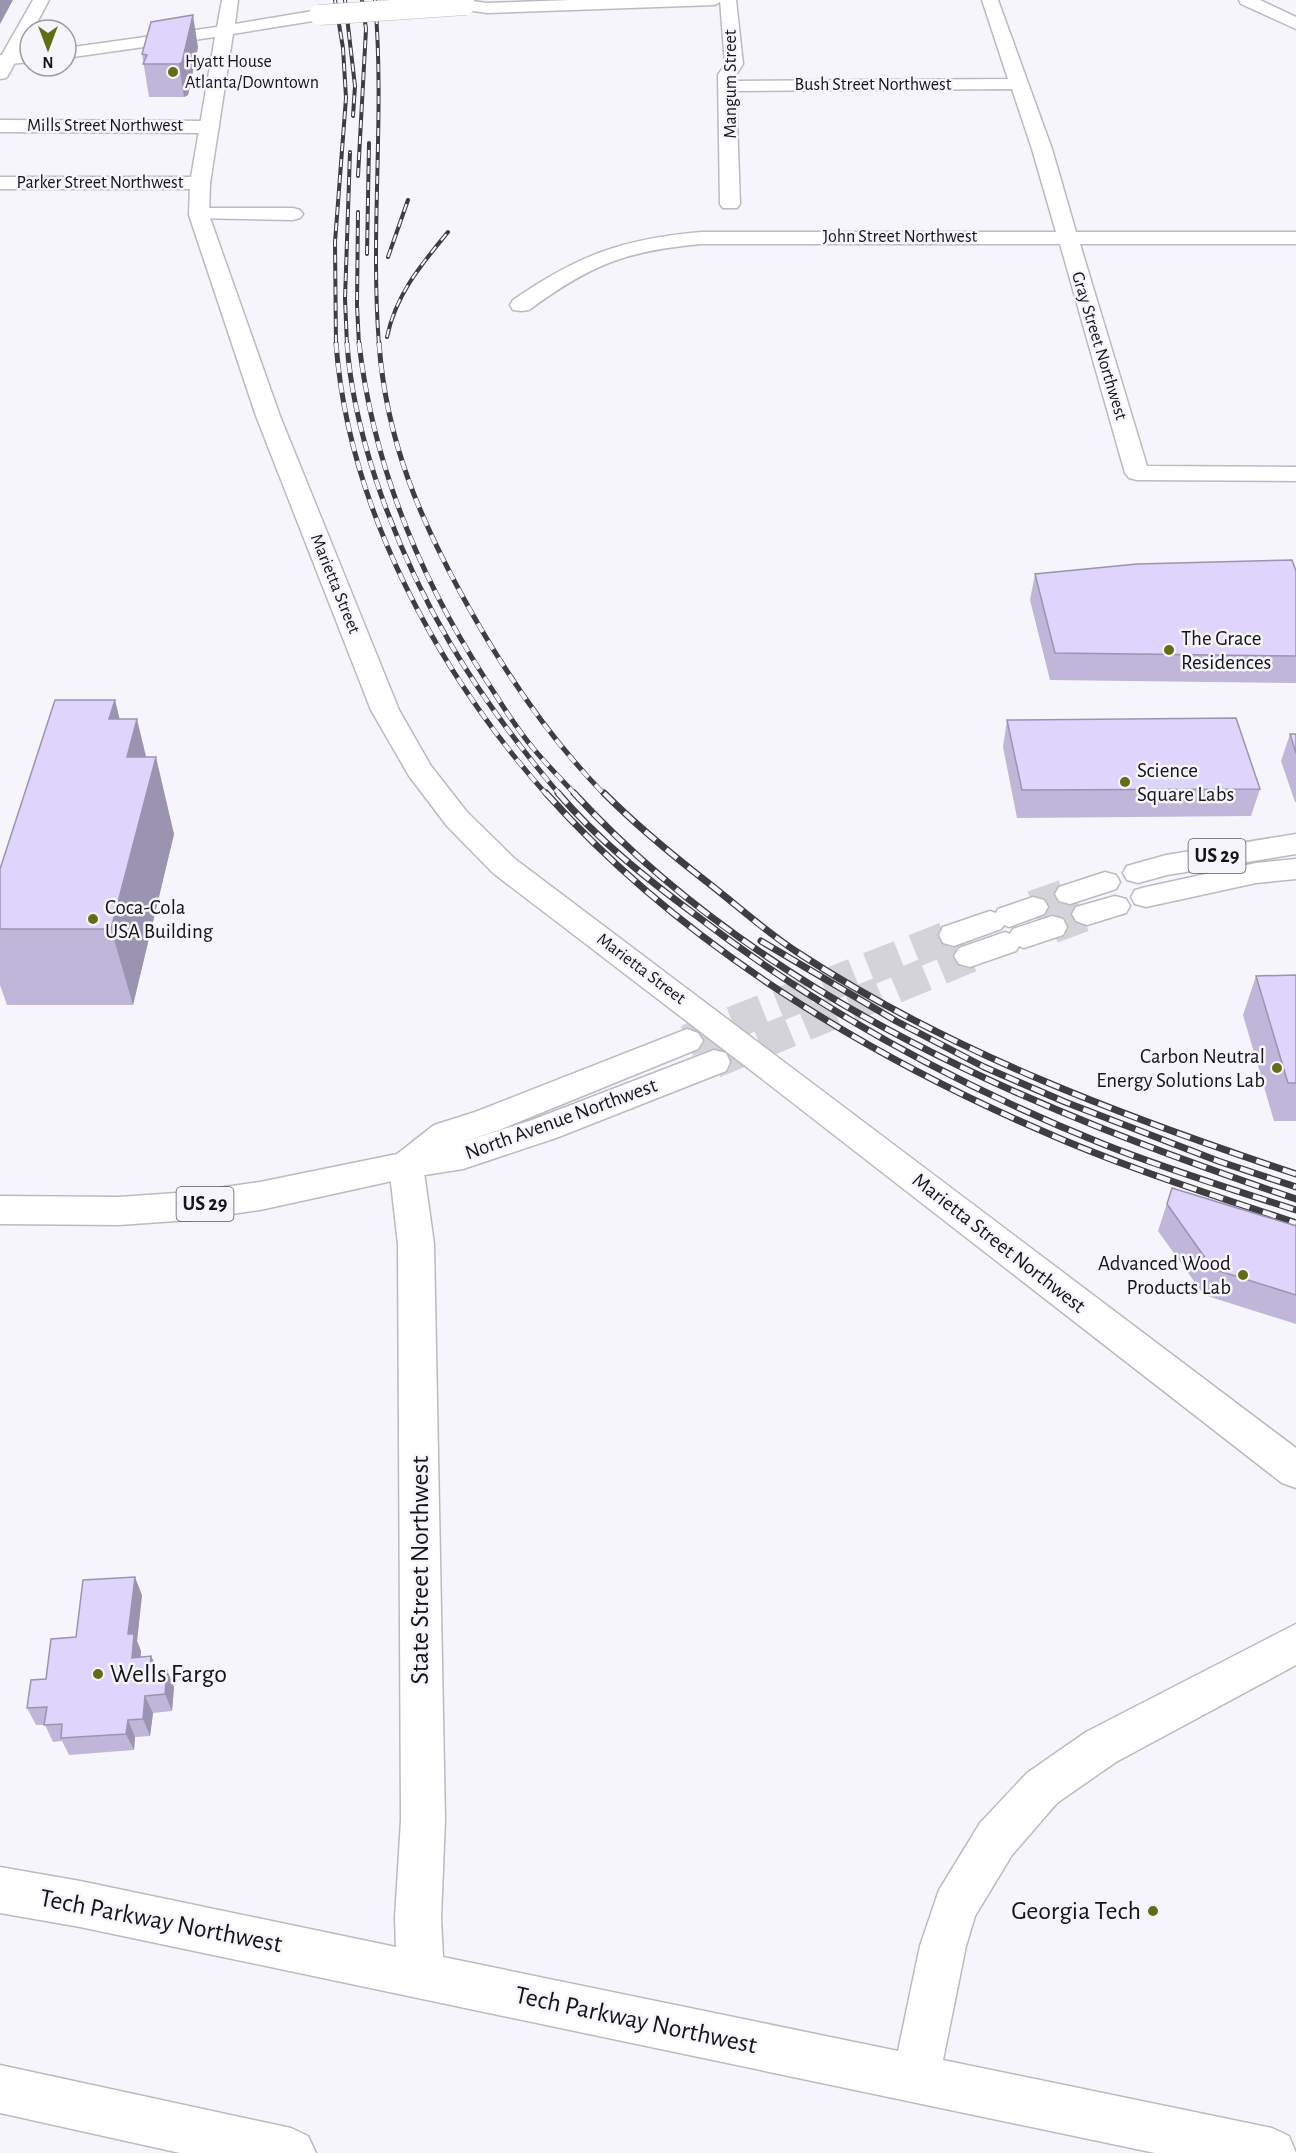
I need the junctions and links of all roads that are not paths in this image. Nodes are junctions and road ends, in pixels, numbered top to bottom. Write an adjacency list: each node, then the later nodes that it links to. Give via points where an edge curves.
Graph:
1 (41, 0): 13 (main road)
2 (230, 0): 10 (main road)
3 (510, 0): 8 (main road)
4 (715, 0): 8 (main road, via 487,8)
5 (728, 0): 16 (main road, Mangum Street, via 734,64 727,75)
6 (990, 0): 15 (main road, Gray Street Northwest)
7 (1247, 0): 9 (main road)
8 (465, 5): 10 (main road, bridge, via 319,15)
9 (1296, 24)
10 (225, 30): 11 (main road); 18 (main road, Marietta Street)
11 (78, 51)
12 (18, 57): 13 (main road)
13 (3, 58): 14 (main road)
14 (0, 75)
15 (1018, 84): 16 (main road, Bush Street Northwest); 26 (main road, Gray Street Northwest)
16 (728, 86): 21 (main road, Mangum Street)
17 (0, 126): 18 (main road, Mills Street Northwest)
18 (210, 127): 20 (main road, Marietta Street)
19 (0, 183): 20 (main road, Parker Street Northwest)
20 (200, 183): 22 (main road, Marietta Street)
21 (730, 204)
22 (199, 214): 23 (main road); 34 (main road, Marietta Street, via 268,416 386,710 418,770 457,819 504,866)
23 (293, 214)
24 (1209, 219): 25 (main road)
25 (1296, 219)
26 (1070, 224): 27 (main road, John Street Northwest); 28 (main road, John Street Northwest, via 665,240 633,246 582,264); 29 (main road, Gray Street Northwest, via 1137,473)
27 (1296, 238)
28 (521, 305)
29 (1296, 474)
30 (1296, 844): 31 (main road, US 29, via 1166,865 1142,885)
31 (1296, 869)
32 (1019, 925): 33 (main road)
33 (962, 946)
34 (695, 1028): 36 (main road, North Avenue Northwest / US 29, via 487,1121 446,1134); 38 (main road, Marietta Street Northwest)
35 (714, 1062): 36 (main road, North Avenue Northwest / US 29, via 544,1129 463,1156)
36 (406, 1165): 37 (main road, North Avenue Northwest / US 29, via 272,1194 190,1206 119,1211); 41 (main road, State Street Northwest, via 416,1256 423,1820 418,1918)
37 (0, 1210)
38 (1296, 1471)
39 (1296, 1643): 42 (main road, via 1101,1747 1042,1788 996,1839 955,1906 942,1946)
40 (0, 1890): 41 (main road, Tech Parkway Northwest)
41 (422, 1975): 42 (main road, Tech Parkway Northwest)
42 (916, 2077): 45 (main road, Tech Parkway Northwest)
43 (0, 2089): 44 (main road)
44 (291, 2153)
45 (1272, 2153)

